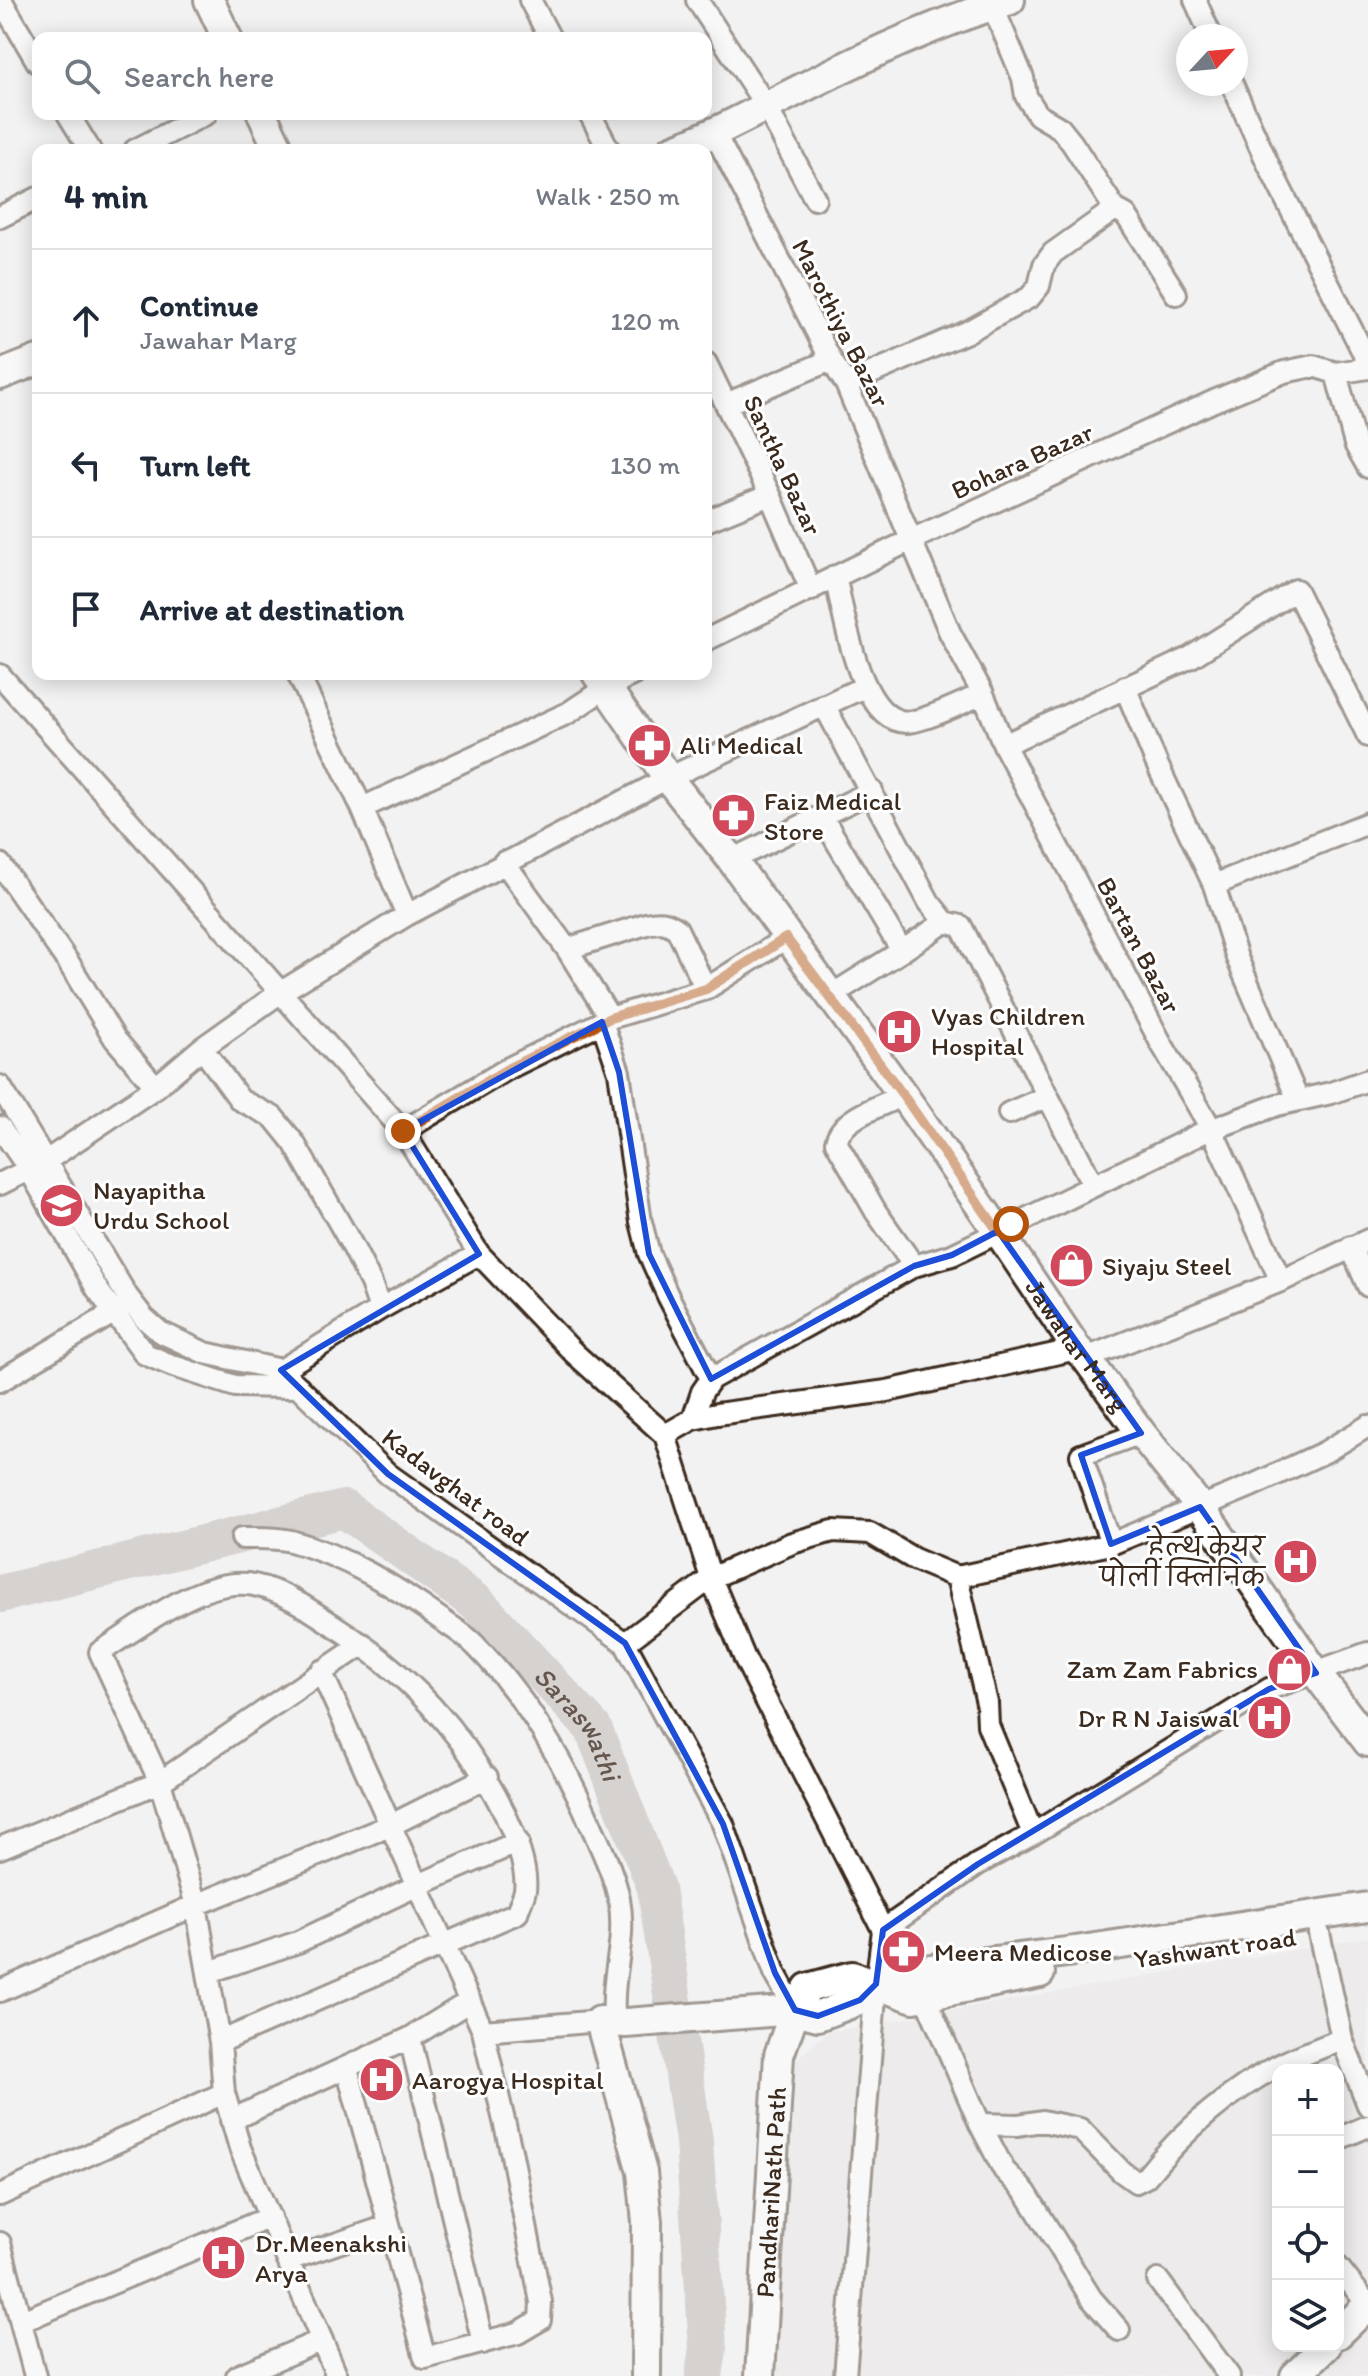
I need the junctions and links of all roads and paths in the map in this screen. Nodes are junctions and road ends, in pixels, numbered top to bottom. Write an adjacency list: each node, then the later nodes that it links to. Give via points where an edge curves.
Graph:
1 (1, 0): 10 (street)
2 (209, 0): 8 (main road)
3 (530, 0): 9 (street)
4 (697, 0): 12 (street)
5 (1195, 0): 7 (street)
6 (998, 2): 12 (main road, via 925,29); 25 (street, via 1026,96 1038,115 1072,143)
7 (1206, 24)
8 (224, 32)
9 (547, 32)
10 (32, 53)
11 (1238, 96): 30 (street)
12 (766, 106): 17 (main road); 23 (street)
13 (72, 120): 18 (street)
14 (194, 120): 19 (street)
15 (265, 120): 20 (main road)
16 (593, 120): 21 (street)
17 (715, 134): 22 (main road); 28 (street, Marothiya Bazar)
18 (86, 144)
19 (147, 144)
20 (276, 144)
21 (606, 144)
22 (688, 144)
23 (815, 199)
24 (32, 201): 26 (street)
25 (1115, 209): 27 (street, via 1126,215); 34 (street, via 1053,253 1030,297 967,332)
26 (0, 217)
27 (1176, 294)
28 (831, 360): 34 (street, Marothiya Bazar); 35 (street)
29 (32, 362): 32 (main road)
30 (1368, 365): 31 (street, Bohara Bazar)
31 (1336, 373): 36 (street, via 1355,444); 39 (street, Bohara Bazar, via 1313,366 1284,372)
32 (0, 375)
33 (712, 375): 35 (street, Santha Bazar)
34 (846, 384): 39 (street, Marothiya Bazar)
35 (726, 404): 37 (street, Santha Bazar)
36 (1368, 467)
37 (770, 495): 38 (street); 41 (street, Santha Bazar)
38 (712, 519)
39 (911, 540): 40 (street, Bohara Bazar); 42 (street, Marothiya Bazar)
40 (835, 576): 41 (street, Bohara Bazar); 47 (street)
41 (811, 590): 43 (street, Bohara Bazar)
42 (950, 633): 49 (street, Bartan Bazar)
43 (712, 637)
44 (0, 675): 68 (street)
45 (301, 680): 55 (street)
46 (602, 680): 53 (main road, Jawahar Marg); 55 (street, via 568,713)
47 (864, 687): 49 (street, via 889,717 912,722); 50 (street)
48 (1125, 687): 51 (street, via 1191,657 1296,590); 52 (street); 61 (street)
49 (983, 694): 52 (street, Bartan Bazar)
50 (824, 705): 53 (street); 54 (street)
51 (1368, 736)
52 (1004, 745): 80 (street, Bartan Bazar)
53 (668, 778): 58 (main road, Jawahar Marg); 59 (street)
54 (872, 791): 56 (street); 63 (street, via 929,902)
55 (362, 808): 62 (street)
56 (822, 817): 58 (street); 66 (street)
57 (1368, 823): 61 (street)
58 (732, 860): 64 (main road, Jawahar Marg)
59 (504, 862): 62 (street); 65 (street)
60 (0, 864): 74 (street, via 115,1039)
61 (1214, 885): 77 (street, via 1237,958)
62 (407, 915): 68 (street)
63 (945, 922): 66 (street); 76 (street, via 961,926)
64 (786, 938): 67 (street); 69 (main road, Jawahar Marg)
65 (567, 949): 67 (street, via 646,924 669,923 677,929); 70 (street)
66 (902, 951): 69 (street)
67 (706, 989): 70 (street)
68 (281, 992): 71 (street); 81 (street)
69 (830, 996): 75 (main road, Jawahar Marg)
70 (606, 1020): 81 (street, via 509,1068); 96 (street, via 649,1254)
71 (202, 1048): 74 (street); 92 (street, via 240,1100 273,1117 294,1143 353,1247)
72 (1368, 1080): 77 (street)
73 (0, 1086): 82 (street)
74 (156, 1087): 82 (street)
75 (903, 1095): 85 (main road, Jawahar Marg); 88 (street, via 847,1123 836,1142)
76 (1048, 1096): 78 (street); 84 (street)
77 (1298, 1100): 80 (street)
78 (1009, 1113)
79 (0, 1127): 82 (street)
80 (1212, 1130): 84 (street); 89 (street, Bartan Bazar)
81 (403, 1131): 87 (street)
82 (38, 1165): 83 (street); 91 (street); 93 (street, via 74,1250)
83 (0, 1184)
84 (1093, 1185): 85 (street)
85 (998, 1231): 88 (street, via 952,1255); 94 (main road, Jawahar Marg)
86 (1360, 1243): 89 (street); 90 (street)
87 (479, 1254): 92 (street); 102 (street, via 574,1353)
88 (914, 1266): 96 (street)
89 (1281, 1281): 94 (street)
90 (1368, 1286)
91 (131, 1300): 93 (street); 95 (street, via 160,1332 205,1353)
92 (380, 1309): 95 (street)
93 (114, 1314): 97 (street); 98 (street, via 145,1354 173,1366 235,1386)
94 (1082, 1353): 99 (street, via 887,1391); 101 (main road, Jawahar Marg)
95 (281, 1370): 98 (street, Kadavghat road)
96 (711, 1379): 99 (street)
97 (0, 1381)
98 (299, 1387): 108 (street, Kadavghat road, via 388,1474)
99 (693, 1419): 102 (street)
100 (1368, 1426): 103 (street, via 1325,1452)
101 (1141, 1433): 103 (main road, Jawahar Marg); 105 (street, via 1081,1455)
102 (665, 1435): 107 (street)
103 (1200, 1507): 105 (street); 112 (main road, Jawahar Marg)
104 (242, 1538): 133 (street, via 289,1540 395,1588 475,1644 512,1689 573,1785 619,1896 623,1933 612,1986)
105 (1111, 1544): 106 (street)
106 (957, 1577): 107 (street, via 870,1533 833,1531); 117 (street, via 988,1725)
107 (711, 1578): 108 (street); 124 (street, via 745,1659)
108 (625, 1643): 132 (street, Kadavghat road, via 723,1824 775,1973)
109 (363, 1644): 111 (street); 114 (street, via 404,1676); 115 (street, via 293,1599 252,1585 218,1586 100,1652)
110 (1368, 1653): 112 (street)
111 (321, 1671): 115 (street); 116 (street)
112 (1316, 1673): 113 (main road, Jawahar Marg); 117 (street, via 1269,1689)
113 (1368, 1742)
114 (487, 1777): 116 (street); 118 (street)
115 (160, 1782): 119 (street); 121 (street)
116 (391, 1825): 120 (street); 121 (street)
117 (1033, 1834): 124 (street, via 978,1864)
118 (518, 1842): 120 (street); 126 (street, via 526,1888 517,1913)
119 (0, 1848)
120 (416, 1886): 126 (street); 127 (street, via 298,1942)
121 (196, 1905): 127 (street); 129 (street)
122 (1368, 1907): 128 (main road, via 907,1972)
123 (1368, 1927): 125 (main road, Yashwant road)
124 (883, 1930): 128 (street)
125 (1319, 1933): 130 (main road, Yashwant road, via 1032,1974); 136 (street)
126 (446, 1944): 131 (street); 137 (street)
127 (209, 1972): 137 (street)
128 (876, 1984): 130 (main road, Yashwant road, via 914,1998); 132 (main road, via 852,1976 832,1980 808,1988); 166 (street)
129 (0, 1991)
130 (925, 1996): 142 (street)
131 (470, 2001): 134 (street); 135 (street)
132 (795, 2010): 133 (main road); 165 (main road, PandhariNath Path, via 779,2055)
133 (613, 2022): 134 (street); 164 (main road, via 647,2222)
134 (483, 2031): 158 (street, via 541,2302 540,2320)
135 (410, 2038): 138 (street); 158 (street)
136 (1342, 2039): 140 (street); 142 (street, via 1283,2063 1240,2089 1136,2182 1080,2129 1042,2121)
137 (220, 2042): 139 (street)
138 (347, 2068): 141 (street); 147 (street)
139 (224, 2093): 141 (street); 145 (street)
140 (1368, 2105)
141 (231, 2120): 146 (street)
142 (980, 2124): 156 (street, via 1004,2170 1026,2193 1091,2298)
143 (1368, 2126): 144 (street)
144 (1344, 2136)
145 (0, 2195)
146 (270, 2217): 149 (street); 154 (street)
147 (388, 2226): 149 (street); 160 (street)
148 (0, 2243): 150 (street)
149 (288, 2260): 157 (street)
150 (3, 2271): 154 (street)
151 (1344, 2275): 153 (street)
152 (1158, 2280): 167 (street)
153 (1368, 2305): 155 (main road)
154 (22, 2321): 161 (street)
155 (1344, 2328)
156 (1119, 2330)
157 (322, 2340): 162 (street); 163 (street)
158 (483, 2343): 160 (street)
159 (1320, 2352): 168 (main road)
160 (429, 2367)
161 (35, 2376)
162 (237, 2376)
163 (337, 2376)
164 (646, 2376)
165 (760, 2376)
166 (845, 2376)
167 (1229, 2376)
168 (1295, 2376)

